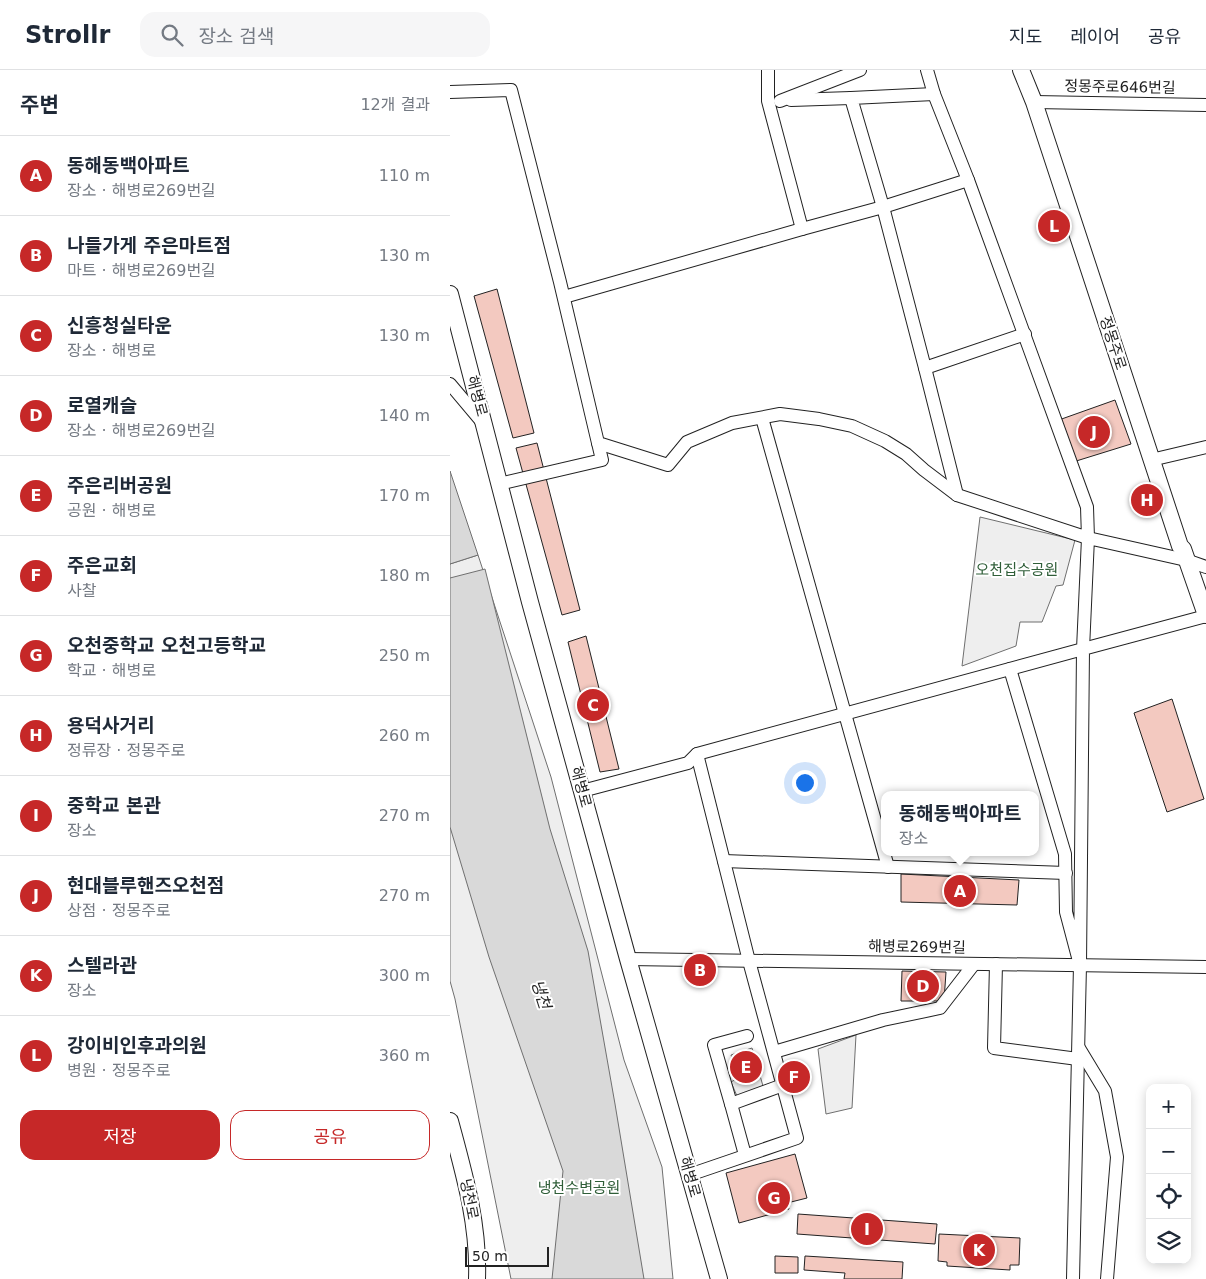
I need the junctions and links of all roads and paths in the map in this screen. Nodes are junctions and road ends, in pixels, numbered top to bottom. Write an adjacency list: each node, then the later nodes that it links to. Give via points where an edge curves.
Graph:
1 (768, 70): 8 (street)
2 (860, 70): 8 (street)
3 (927, 70): 6 (street)
4 (1021, 70): 9 (main road, 정몽주로)
5 (450, 92): 15 (street, via 511,90)
6 (934, 94): 7 (street); 11 (street)
7 (851, 98): 8 (street); 12 (street)
8 (774, 101): 13 (street)
9 (1034, 102): 10 (street, 정몽주로646번길); 23 (main road, 정몽주로)
10 (1206, 106)
11 (968, 180): 12 (street); 16 (street)
12 (883, 207): 13 (street); 17 (street)
13 (802, 228): 15 (street)
14 (450, 294): 20 (main road, 해병로)
15 (564, 297): 21 (street)
16 (1025, 334): 17 (street); 26 (street, via 1088,507)
17 (925, 368): 25 (street)
18 (450, 384): 20 (street)
19 (762, 418): 21 (street, via 732,423 687,442 668,465); 25 (street, via 780,414 852,426 906,454); 32 (street)
20 (484, 424): 24 (main road, 해병로)
21 (598, 443): 24 (street, via 602,460)
22 (1206, 447): 23 (street)
23 (1152, 460): 27 (main road, 정몽주로)
24 (499, 484): 34 (main road, 해병로)
25 (957, 494): 26 (street)
26 (1088, 538): 27 (street); 30 (street)
27 (1186, 560): 28 (street); 29 (main road, 정몽주로)
28 (1206, 567)
29 (1206, 616): 30 (street)
30 (1083, 649): 31 (street); 44 (street)
31 (1010, 669): 32 (street); 39 (street, via 1065,854)
32 (846, 714): 33 (street); 35 (street)
33 (697, 754): 34 (street, via 688,763); 37 (street)
34 (582, 792): 40 (main road, 해병로)
35 (881, 842)
36 (885, 856): 38 (street)
37 (724, 861): 38 (street); 41 (street)
38 (888, 867): 39 (street)
39 (1066, 873): 44 (street, via 1066,912)
40 (628, 959): 41 (street, 해병로269번길); 53 (main road, 해병로)
41 (749, 961): 42 (street, 해병로269번길); 47 (street)
42 (974, 964): 43 (street, 해병로269번길); 47 (street, via 940,1008 883,1020)
43 (996, 964): 44 (street, 해병로269번길); 48 (street, via 994,1048)
44 (1080, 965): 45 (street, 해병로269번길); 48 (street)
45 (1206, 967)
46 (747, 1036): 50 (street, via 714,1045)
47 (774, 1052): 49 (street)
48 (1078, 1053): 56 (street); 57 (street, via 1105,1091 1117,1156)
49 (782, 1085): 50 (street); 52 (street, via 797,1138)
50 (731, 1104): 52 (street)
51 (450, 1121): 54 (main road, 냉천로, via 469,1191 478,1254)
52 (745, 1155): 53 (street)
53 (689, 1175): 55 (main road, 해병로)
54 (477, 1279)
55 (718, 1279)
56 (1073, 1279)
57 (1107, 1279)

